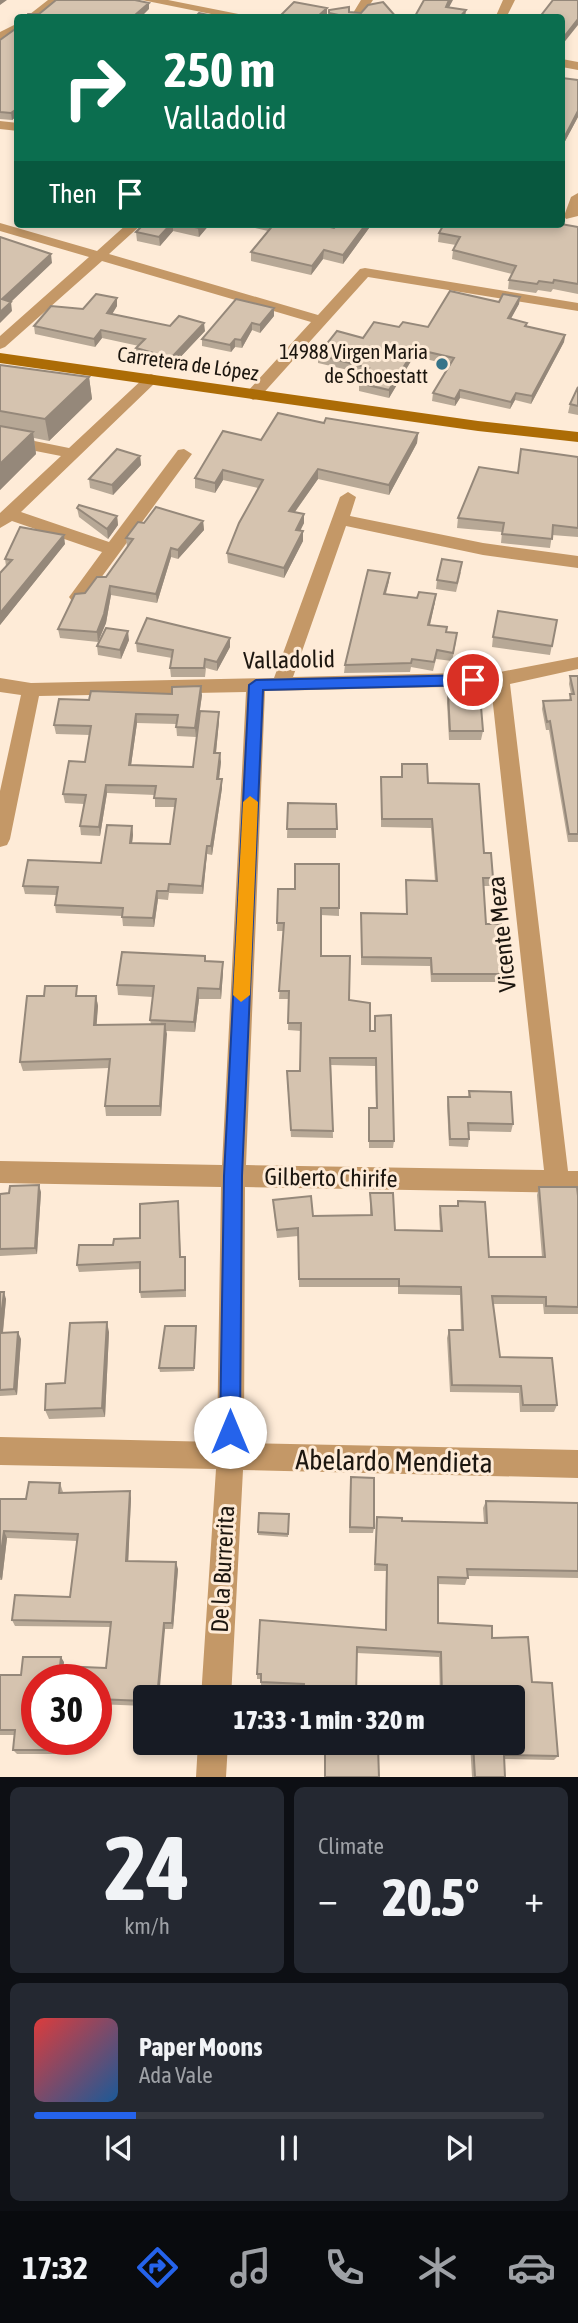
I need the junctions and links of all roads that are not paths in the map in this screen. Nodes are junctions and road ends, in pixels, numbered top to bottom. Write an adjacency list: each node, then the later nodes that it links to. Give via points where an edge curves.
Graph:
1 (55, 0): 3 (street)
2 (148, 0): 4 (street)
3 (36, 14)
4 (230, 14)
5 (578, 197): 6 (street)
6 (570, 216)
7 (0, 227): 9 (street)
8 (131, 228): 9 (street)
9 (99, 257): 11 (street); 12 (street)
10 (578, 307): 11 (street, via 365,272)
11 (321, 320): 15 (street)
12 (0, 344)
13 (0, 358): 14 (main road, Carretera de López)
14 (151, 379): 15 (main road, Carretera de López); 18 (street)
15 (253, 395): 16 (main road, Carretera de López)
16 (578, 437)
17 (0, 439): 18 (street)
18 (71, 453): 21 (street)
19 (184, 454): 23 (street)
20 (348, 497): 22 (street)
21 (5, 518): 23 (street)
22 (340, 519): 24 (street, via 483,549); 28 (street)
23 (111, 549): 25 (street)
24 (578, 562)
25 (78, 597)
26 (578, 663): 27 (street, Valladolid)
27 (500, 680): 28 (street, Valladolid); 35 (street, Vicente Meza)
28 (281, 684): 30 (street, Valladolid)
29 (0, 685): 31 (street, Valladolid)
30 (256, 685): 31 (street, Valladolid); 34 (street, De la Burrerita)
31 (31, 690): 32 (street)
32 (0, 839)
33 (0, 1172): 34 (street, Gilberto Chirife)
34 (233, 1176): 35 (street, Gilberto Chirife); 37 (street, De la Burrerita)
35 (567, 1182)
36 (0, 1451): 37 (street, Abelardo Mendieta)
37 (230, 1457): 38 (street, Abelardo Mendieta); 39 (street, De la Burrerita)
38 (578, 1464)
39 (217, 1685)
40 (212, 1755): 41 (street)
41 (211, 1777)

